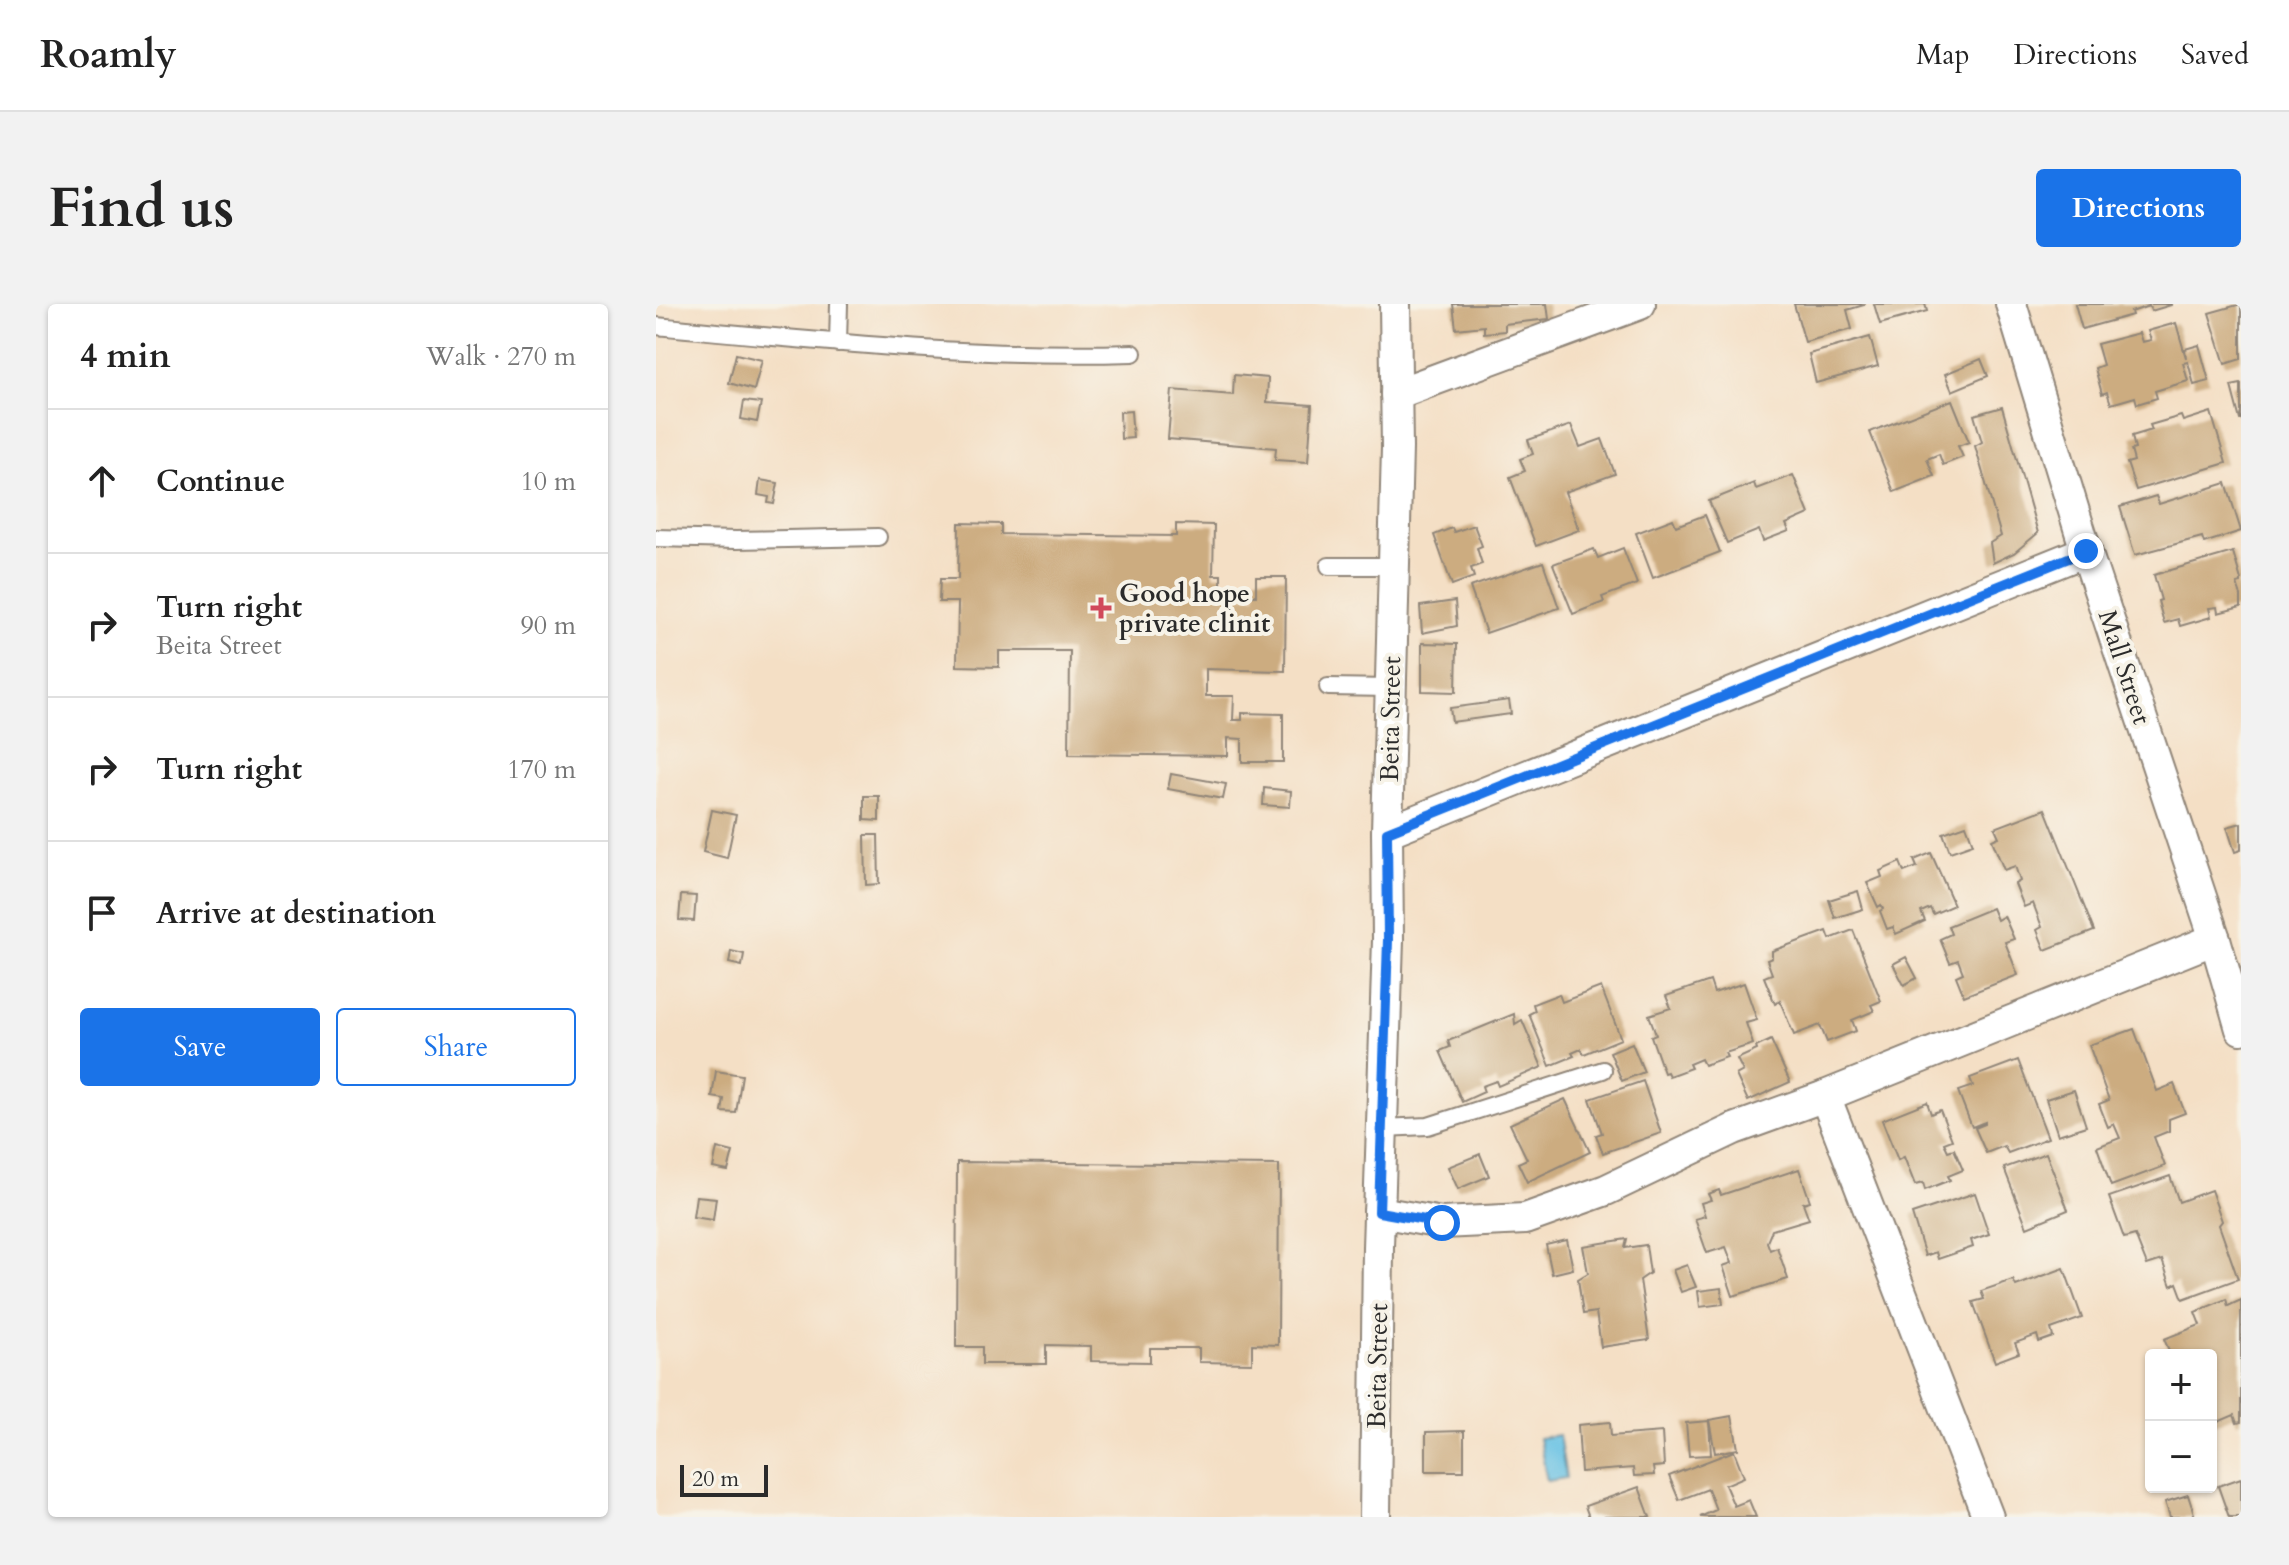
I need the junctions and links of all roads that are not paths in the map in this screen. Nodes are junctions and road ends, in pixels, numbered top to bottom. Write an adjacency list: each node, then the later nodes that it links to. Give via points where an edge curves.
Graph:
1 (839, 304): 6 (lane)
2 (1395, 304): 8 (street, Beita Street)
3 (1640, 304): 8 (street)
4 (2011, 304): 11 (street, Mall Street)
5 (656, 326): 6 (lane)
6 (838, 343): 7 (lane, via 1043,355)
7 (1133, 353)
8 (1396, 394): 13 (street, Beita Street)
9 (878, 537): 10 (lane)
10 (656, 538)
11 (2086, 551): 16 (street); 17 (street, Mall Street)
12 (1329, 566): 13 (lane)
13 (1394, 566): 15 (street, Beita Street)
14 (1328, 687): 15 (lane)
15 (1391, 688): 16 (street, Beita Street)
16 (1387, 832): 21 (street, Beita Street)
17 (2215, 939): 18 (street, Mall Street); 20 (street)
18 (2241, 1029)
19 (1603, 1070): 21 (lane, via 1428,1126)
20 (1825, 1096): 22 (street, via 1525,1219 1442,1223); 24 (street)
21 (1382, 1128): 22 (street, Beita Street)
22 (1379, 1212): 23 (street, Beita Street)
23 (1375, 1517)
24 (1988, 1517)

